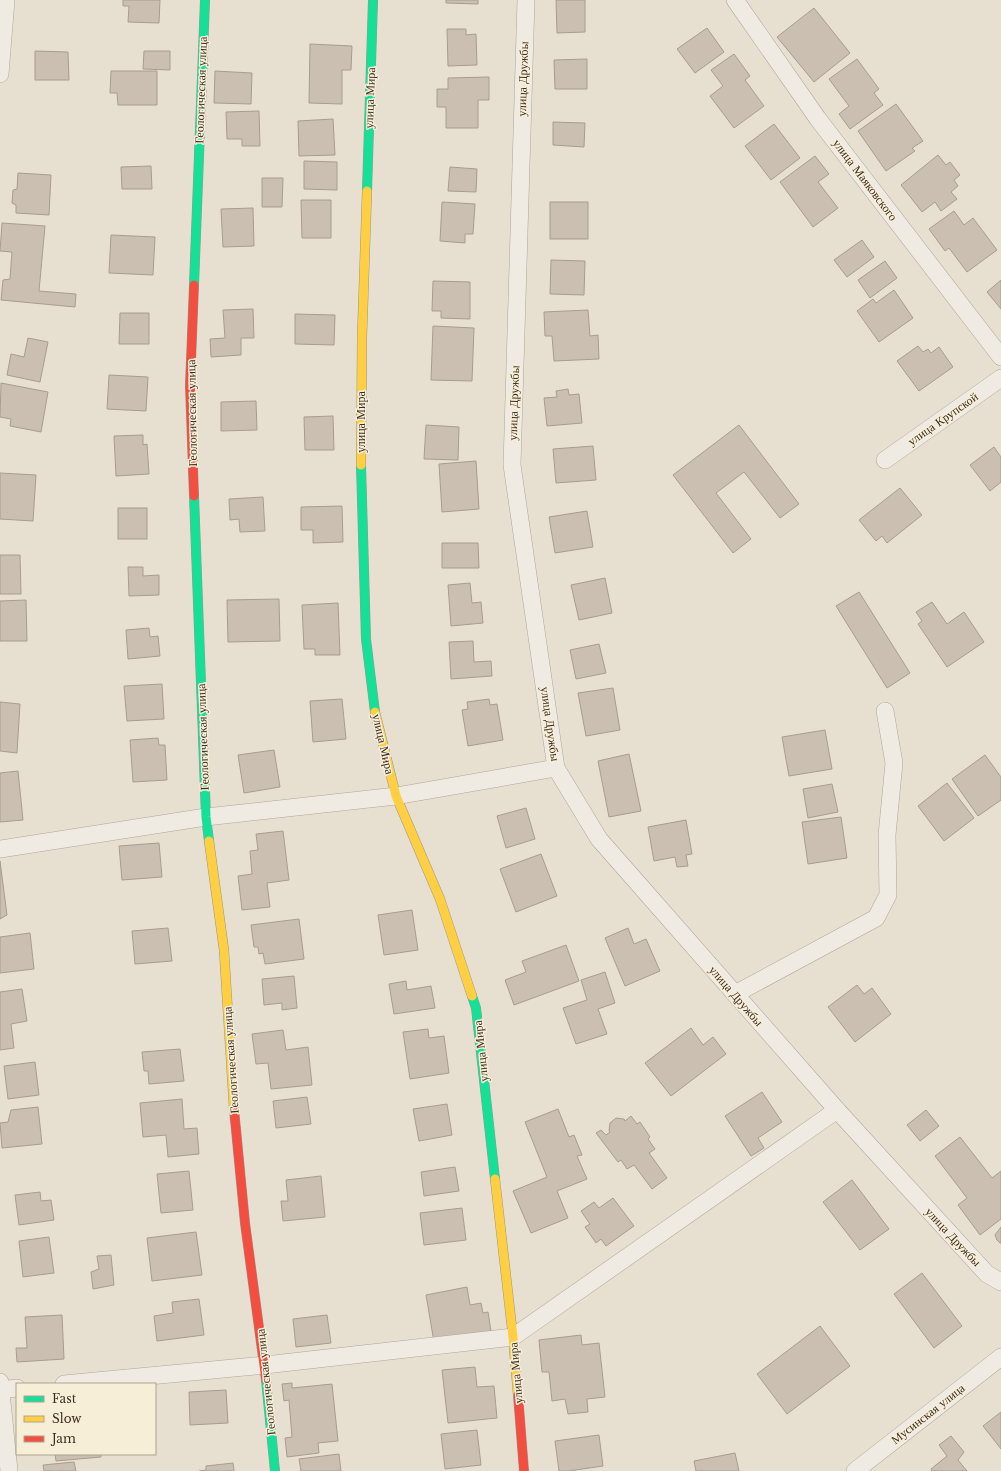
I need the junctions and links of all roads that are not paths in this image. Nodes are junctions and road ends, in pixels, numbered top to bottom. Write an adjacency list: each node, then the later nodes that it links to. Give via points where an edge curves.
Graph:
1 (6, 0): 6 (street)
2 (205, 0): 13 (street, Геологическая улица, via 190,386)
3 (373, 0): 12 (street, улица Мира, via 362,338 361,488 366,639 376,719)
4 (526, 0): 11 (street, улица Дружбы, via 512,465)
5 (735, 0): 7 (street, улица Маяковского, via 818,119)
6 (0, 74)
7 (1001, 357)
8 (1001, 378): 9 (street, улица Крупской)
9 (885, 460)
10 (885, 711): 15 (street, via 894,762 887,834 888,895 876,918)
11 (556, 768): 12 (street); 15 (street, улица Дружбы, via 599,839)
12 (396, 796): 13 (street); 18 (street, улица Мира, via 440,899 476,1008)
13 (206, 817): 14 (street); 20 (street, Геологическая улица, via 224,950 232,1085 245,1223)
14 (0, 849)
15 (735, 994): 16 (street, улица Дружбы)
16 (837, 1110): 17 (street, улица Дружбы, via 987,1274); 18 (street)
17 (1001, 1282)
18 (513, 1337): 20 (street); 25 (street, улица Мира)
19 (1001, 1357): 26 (street, Мусинская улица)
20 (265, 1365): 21 (street); 24 (street, Геологическая улица)
21 (75, 1383)
22 (4, 1388): 23 (street)
23 (9, 1471)
24 (275, 1471)
25 (524, 1471)
26 (855, 1471)

